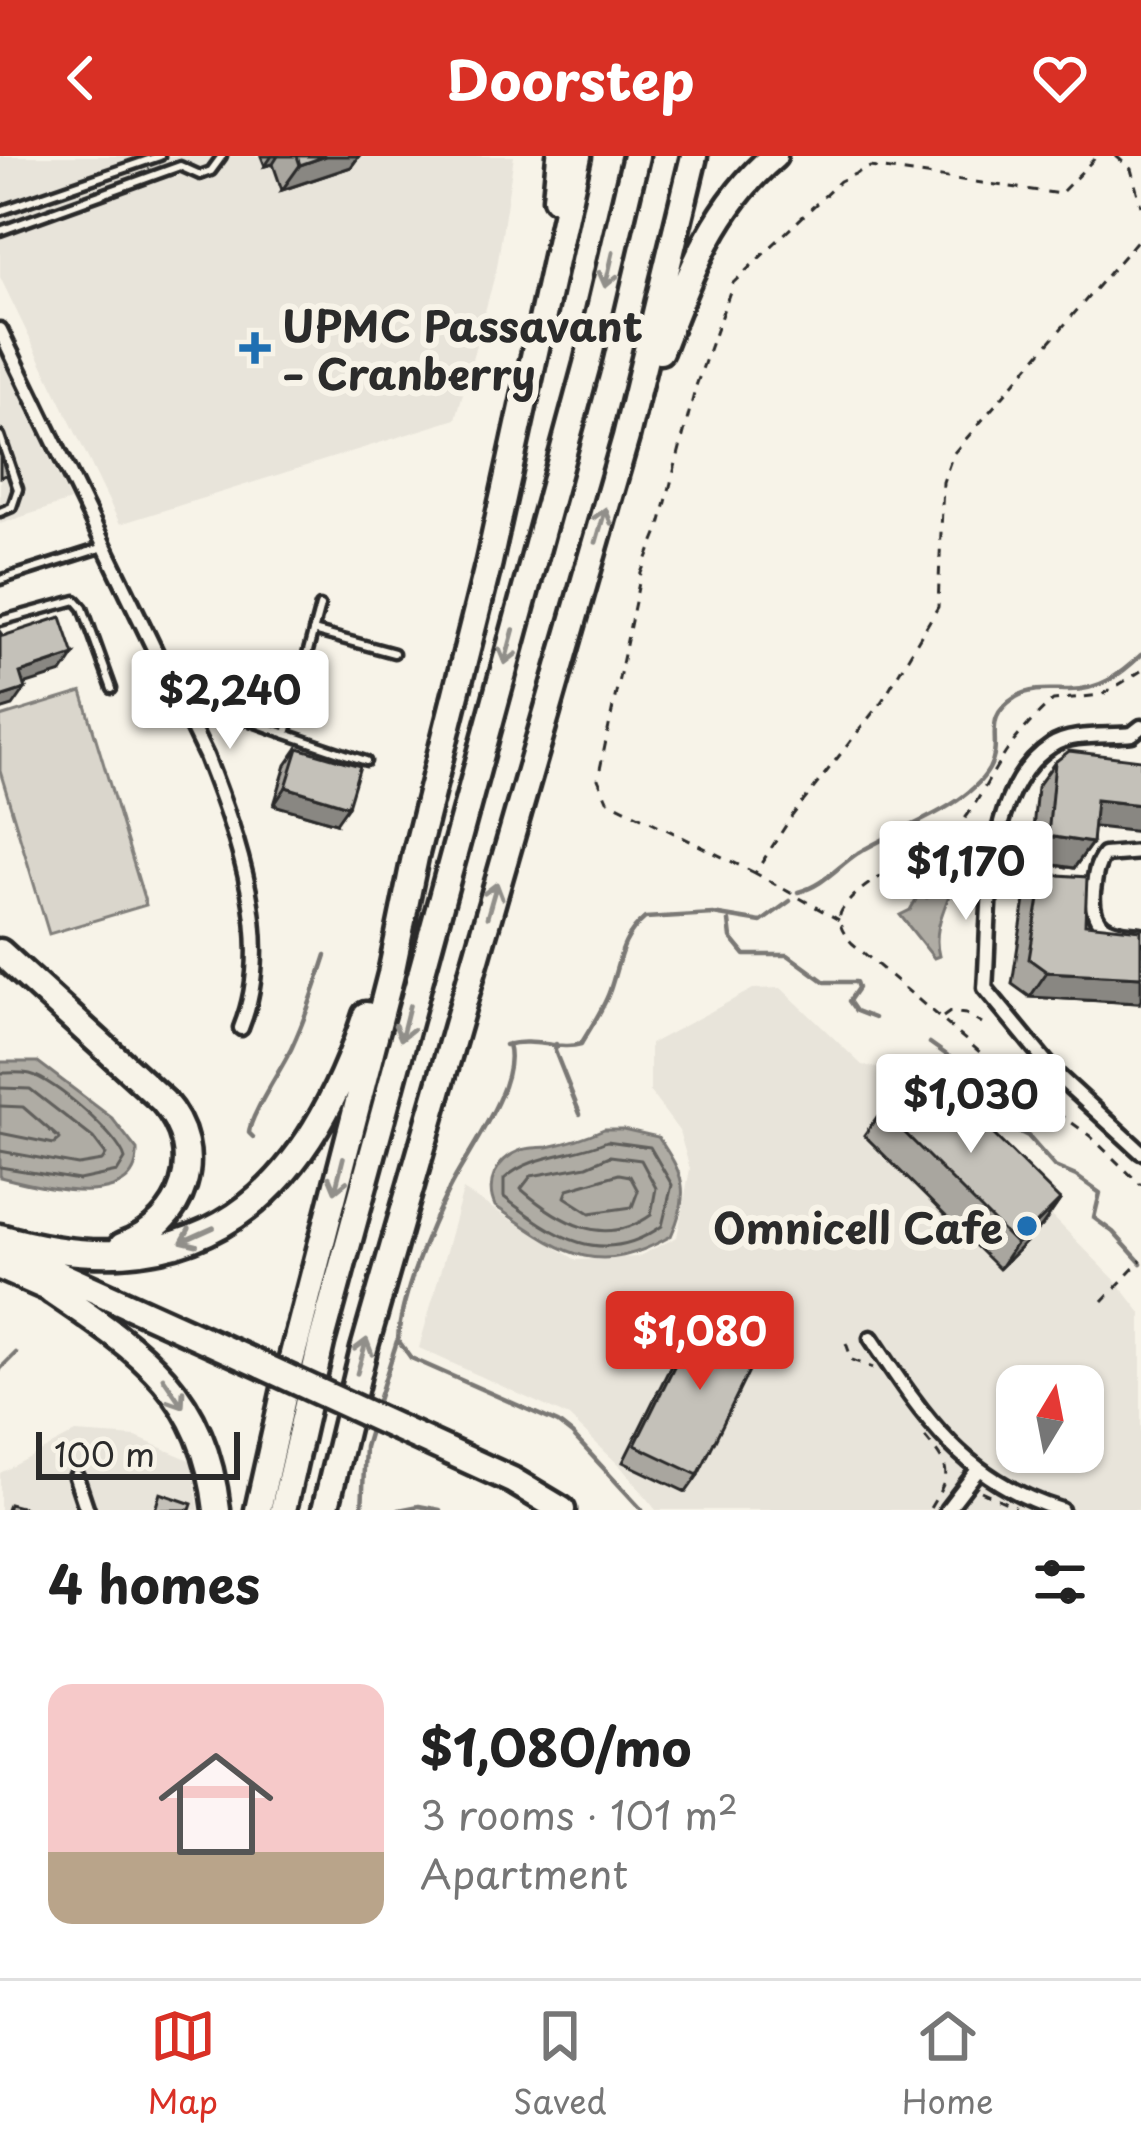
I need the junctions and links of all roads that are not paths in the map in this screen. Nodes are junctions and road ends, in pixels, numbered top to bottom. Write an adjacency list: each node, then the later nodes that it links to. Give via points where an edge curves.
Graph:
1 (160, 156): 8 (lane)
2 (222, 156): 9 (lane, via 200,175 179,166)
3 (560, 156): 10 (highway)
4 (578, 156): 10 (highway)
5 (636, 156): 48 (highway, one-way to 48)
6 (694, 156): 14 (highway)
7 (774, 156): 14 (highway, via 707,238)
8 (0, 211)
9 (0, 231)
10 (545, 308): 28 (highway)
11 (0, 331): 12 (street)
12 (7, 360): 16 (street)
13 (0, 436): 15 (lane, via 18,489 12,507)
14 (626, 437): 49 (highway, one-way to 14, via 364,1348)
15 (0, 512)
16 (104, 547): 17 (lane); 23 (street)
17 (0, 580)
18 (320, 606): 20 (lane)
19 (0, 620): 22 (lane, via 76,600)
20 (313, 631): 21 (lane); 25 (lane)
21 (394, 653)
22 (112, 689)
23 (182, 708): 25 (lane); 32 (street, via 221,796 247,890 256,980)
24 (1141, 727): 34 (street, via 1053,743 1028,766 1000,814 985,988 1055,1072)
25 (286, 734): 26 (lane)
26 (366, 761)
27 (1141, 852): 29 (street, via 1104,855 1092,904 1100,926)
28 (415, 857): 37 (highway, one-way to 37, via 357,1041 294,1164 253,1203 181,1242 132,1254); 47 (highway, one-way to 47)
29 (1141, 935)
30 (0, 952): 33 (highway)
31 (0, 978): 33 (highway)
32 (242, 1028)
33 (95, 1039): 37 (highway, via 171,1110 188,1155 182,1193 163,1222 136,1240)
34 (1141, 1152)
35 (0, 1237): 37 (highway)
36 (0, 1248): 41 (highway)
37 (90, 1252)
38 (0, 1267): 39 (highway)
39 (52, 1291): 41 (highway); 46 (highway, one-way to 46, via 127,1341 164,1378 196,1430)
40 (871, 1338): 43 (street)
41 (261, 1373): 42 (highway, bridge)
42 (394, 1434): 50 (highway); 51 (highway, via 512,1480)
43 (973, 1476): 52 (street); 53 (street)
44 (76, 1478): 45 (street)
45 (87, 1510)
46 (217, 1510)
47 (258, 1510)
48 (283, 1510)
49 (325, 1510)
50 (532, 1510)
51 (562, 1510)
52 (947, 1510)
53 (1061, 1510)

